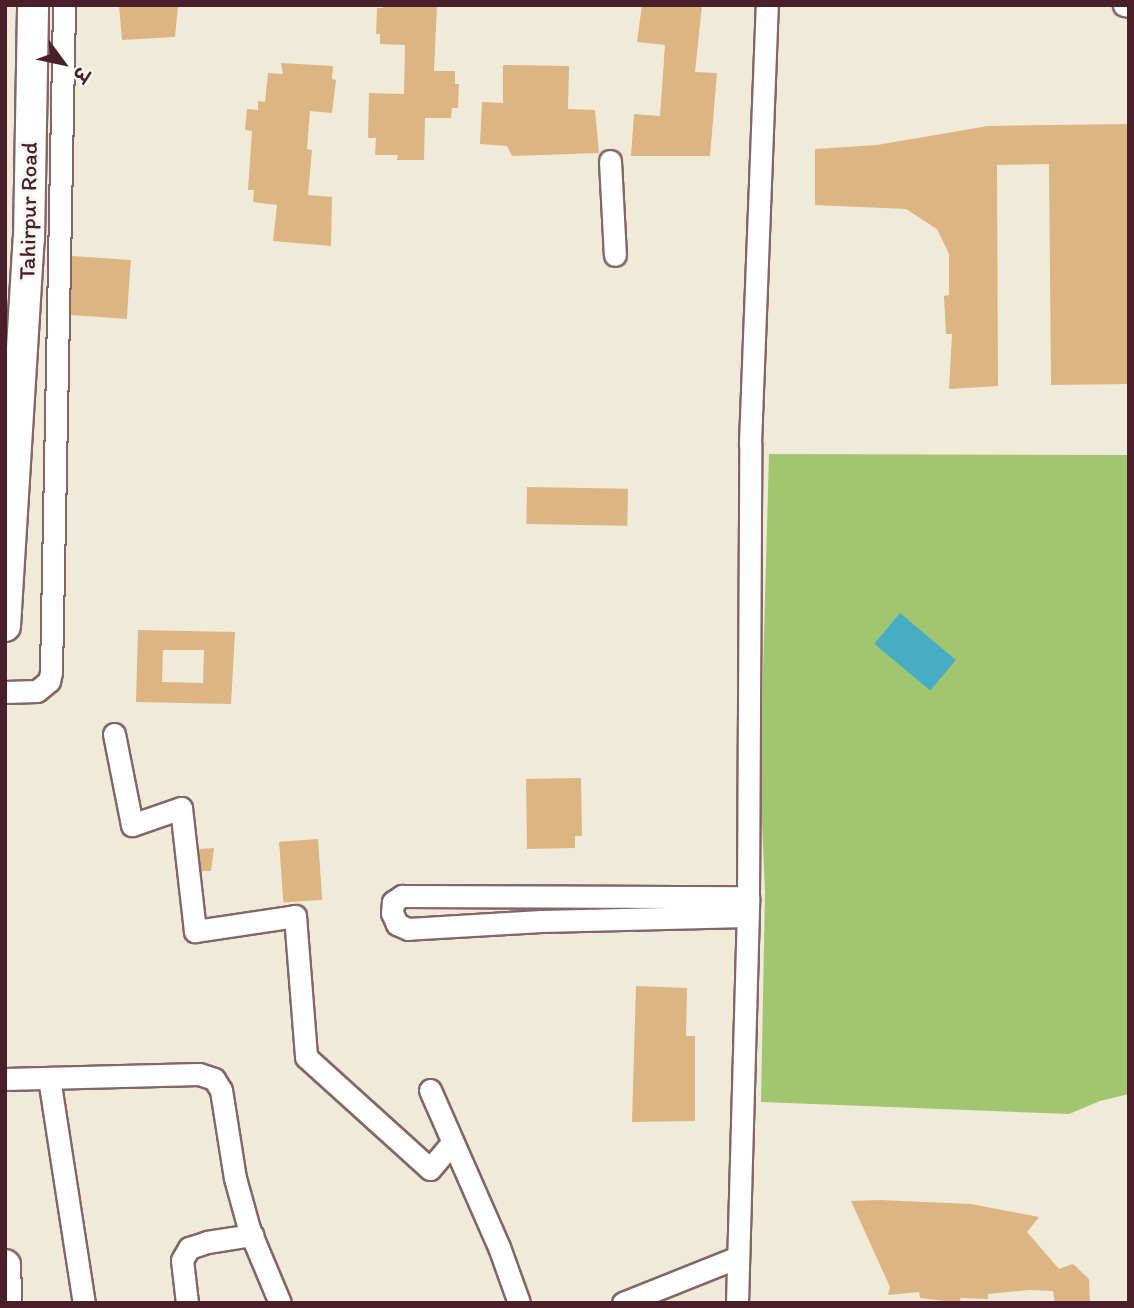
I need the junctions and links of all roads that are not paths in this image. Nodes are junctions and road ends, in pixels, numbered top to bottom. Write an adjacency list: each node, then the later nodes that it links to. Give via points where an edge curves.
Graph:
1 (33, 5): 4 (main road, Tahirpur Road)
2 (64, 5): 8 (street, via 51,672 45,688)
3 (767, 5): 10 (street, via 750,443)
4 (17, 150): 7 (main road, Tahirpur Road, via 29,239)
5 (610, 161): 6 (street)
6 (615, 255)
7 (5, 626)
8 (5, 692)
9 (114, 734): 14 (street, via 132,825 181,808 195,931 295,916 306,1057 429,1169)
10 (747, 907): 10 (street, via 408,929 397,924 392,913 393,902 402,896); 16 (street)
11 (49, 1078): 12 (street); 15 (street, via 199,1074 214,1079); 19 (street)
12 (5, 1079)
13 (430, 1090): 14 (street)
14 (453, 1142): 22 (street)
15 (252, 1235): 20 (street, via 189,1248 183,1260); 21 (street)
16 (738, 1257): 23 (street); 24 (street)
17 (5, 1265): 18 (main road)
18 (6, 1303)
19 (84, 1303)
20 (187, 1303)
21 (280, 1303)
22 (519, 1303)
23 (623, 1303)
24 (737, 1303)

